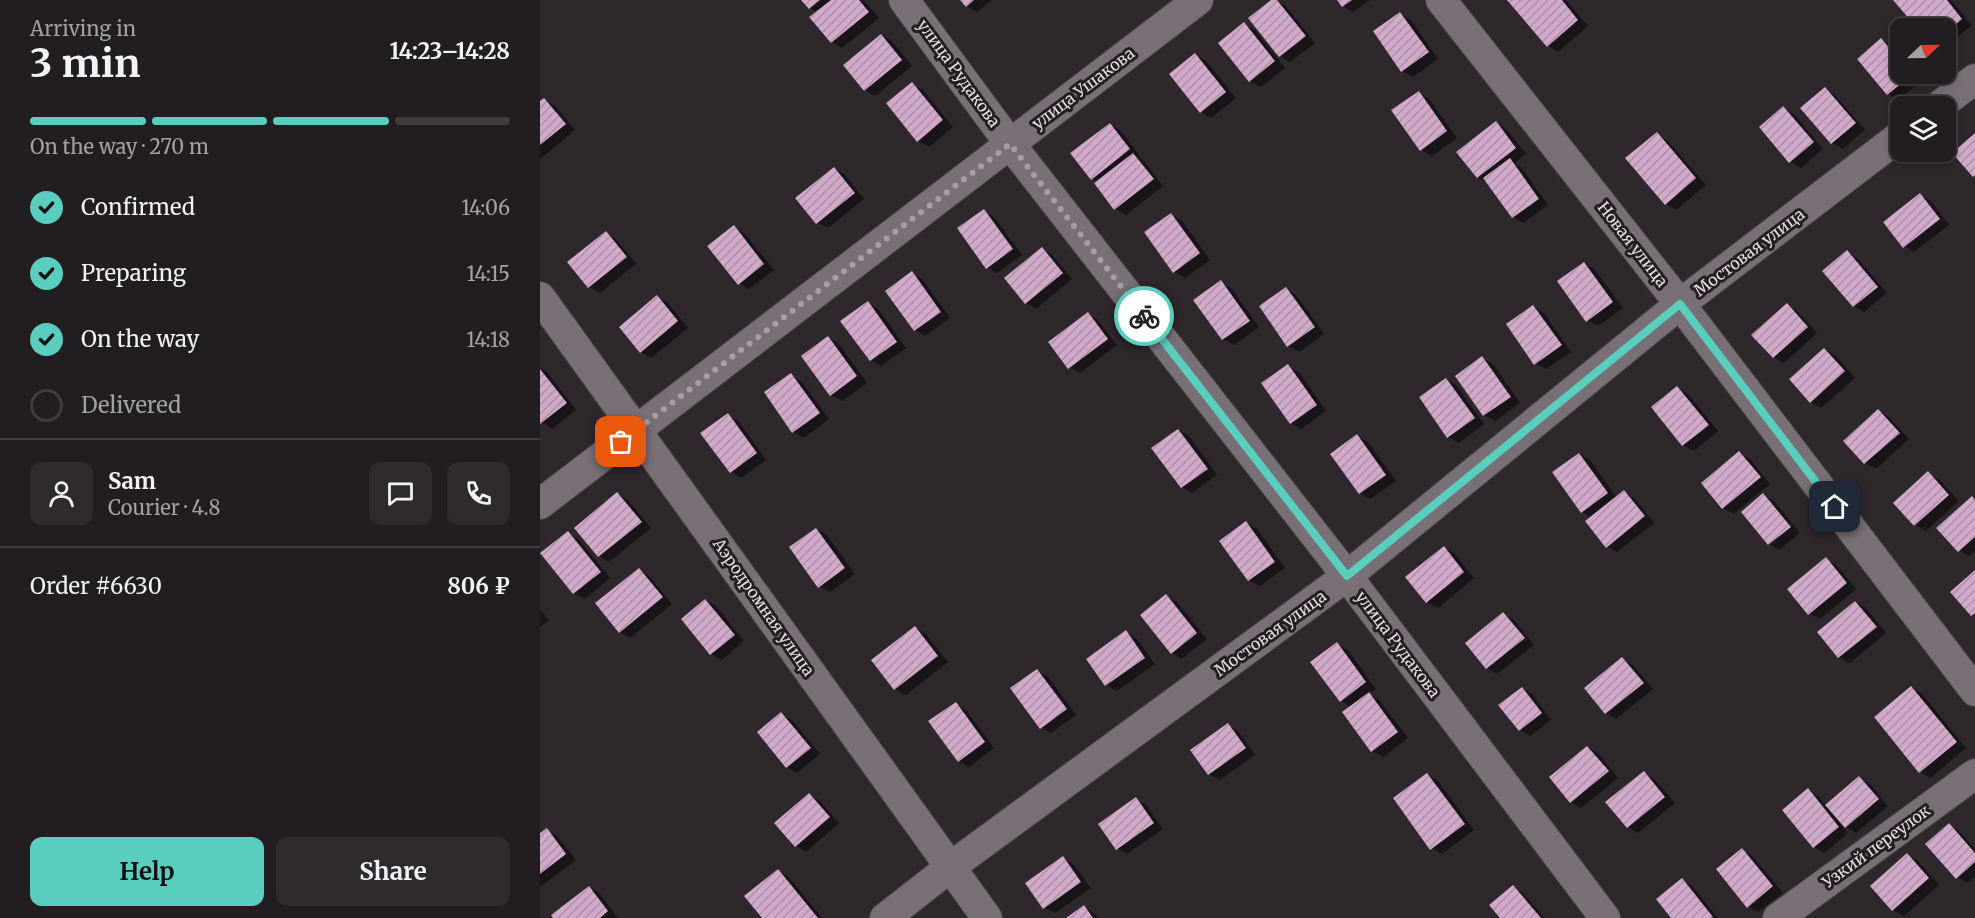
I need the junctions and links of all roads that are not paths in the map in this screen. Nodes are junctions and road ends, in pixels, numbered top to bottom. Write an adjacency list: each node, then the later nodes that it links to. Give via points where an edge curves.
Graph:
1 (904, 0): 6 (street, улица Рудакова)
2 (1198, 0): 6 (street, улица Ушакова)
3 (1441, 0): 9 (street, Новая улица)
4 (1975, 79): 5 (street)
5 (1952, 96)
6 (1010, 144): 10 (street, улица Ушакова); 12 (street, улица Рудакова)
7 (1890, 144): 9 (street, Мостовая улица)
8 (540, 297): 10 (street, Аэродромная улица)
9 (1680, 304): 12 (street, Мостовая улица); 13 (street, Новая улица)
10 (637, 430): 11 (street, улица Ушакова); 15 (street, Аэродромная улица)
11 (540, 504)
12 (1347, 576): 15 (street, Мостовая улица); 18 (street, улица Рудакова)
13 (1975, 691)
14 (1975, 774): 19 (street, Узкий переулок)
15 (949, 868): 16 (street, Мостовая улица); 17 (street, Аэродромная улица)
16 (885, 918)
17 (987, 918)
18 (1605, 918)
19 (1778, 918)

